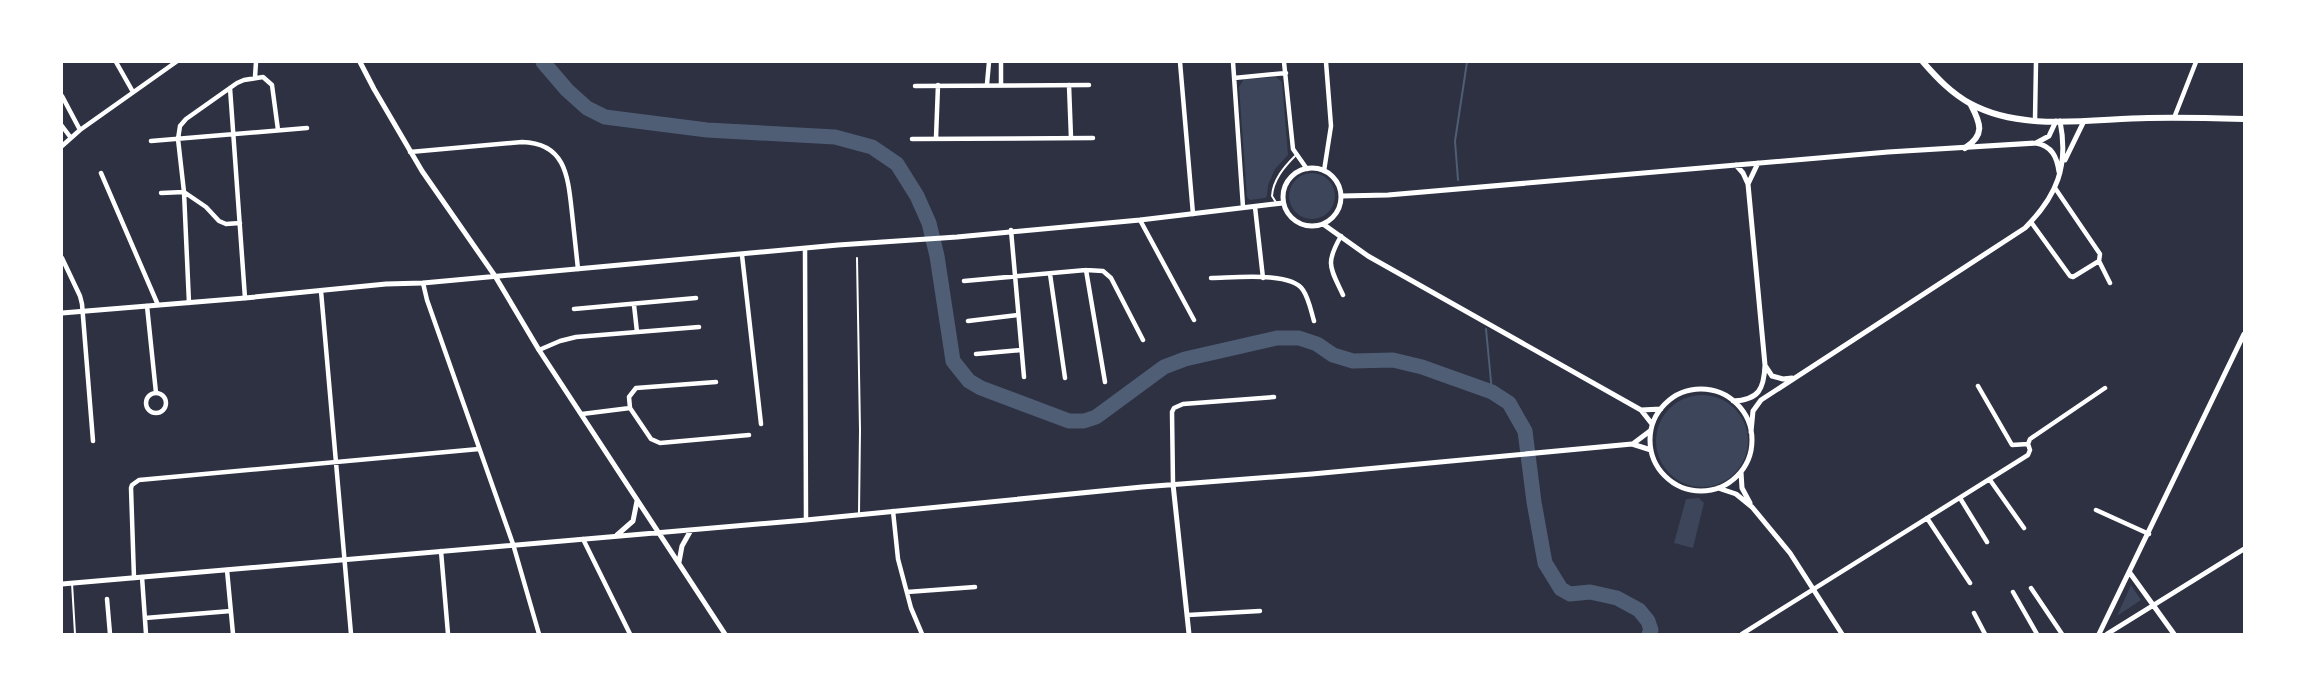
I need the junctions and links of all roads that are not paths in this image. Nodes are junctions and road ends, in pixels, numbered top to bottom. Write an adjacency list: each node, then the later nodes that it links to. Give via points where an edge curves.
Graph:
1 (116, 62): 24 (street)
2 (176, 62): 24 (street)
3 (256, 62): 15 (street)
4 (360, 62): 47 (street)
5 (989, 62): 17 (street)
6 (1001, 62): 18 (street)
7 (1180, 62): 63 (street)
8 (1233, 62): 16 (street)
9 (1284, 62): 14 (street)
10 (1326, 62): 52 (street, via 1331,126)
11 (1923, 62): 26 (main road, via 1942,84)
12 (2036, 62): 29 (street)
13 (2196, 62): 27 (street)
14 (1286, 73): 16 (street); 48 (street)
15 (255, 77): 23 (street); 35 (street, via 264,77 272,85)
16 (1234, 78): 61 (street)
17 (987, 84): 18 (street); 19 (street)
18 (1001, 84): 20 (street)
19 (938, 85): 22 (street); 39 (street)
20 (1069, 85): 21 (street); 40 (street)
21 (1089, 85)
22 (915, 86)
23 (230, 88): 36 (street); 42 (street, via 183,122)
24 (133, 92): 34 (street)
25 (62, 96): 34 (street)
26 (1971, 104): 29 (main road); 46 (main road, via 1980,128 1974,142)
27 (2174, 118): 28 (main road); 31 (main road)
28 (2244, 119)
29 (2035, 120): 30 (main road)
30 (2058, 121): 31 (main road); 44 (street, via 2049,136); 53 (street, via 2064,148)
31 (2084, 121): 53 (street)
32 (62, 126): 37 (street)
33 (307, 128): 35 (street)
34 (80, 130): 37 (street)
35 (278, 130): 36 (street)
36 (234, 134): 42 (street); 67 (street)
37 (71, 138): 45 (street)
38 (912, 138): 39 (street)
39 (936, 138): 40 (street)
40 (1071, 138): 41 (street)
41 (1093, 138)
42 (178, 139): 43 (street); 57 (street)
43 (151, 141)
44 (2036, 143): 46 (street); 53 (street, via 2054,154)
45 (62, 146)
46 (1965, 148): 49 (street)
47 (410, 152): 76 (street, via 522,142 546,147 558,156 569,179); 79 (street)
48 (1296, 155): 51 (street); 60 (lane, via 1273,186 1272,196)
49 (1758, 163): 50 (street); 55 (street)
50 (1736, 165): 55 (street); 59 (street)
51 (1306, 169): 52 (street); 60 (street, via 1287,181)
52 (1324, 171): 59 (street, via 1333,177)
53 (2060, 172): 56 (street)
54 (101, 173): 92 (street)
55 (1748, 184): 108 (street)
56 (2055, 188): 66 (street); 75 (street, via 2100,254)
57 (184, 192): 58 (street); 67 (street, via 219,221); 90 (street)
58 (161, 193)
59 (1341, 196): 64 (street)
60 (1280, 203): 62 (street); 68 (street, via 1293,220 1303,225)
61 (1243, 207): 62 (street); 63 (street)
62 (1255, 207): 82 (street)
63 (1193, 214): 65 (street)
64 (1333, 217): 68 (street); 70 (street)
65 (1140, 220): 69 (street); 98 (street)
66 (2031, 222): 75 (street, via 2070,276); 111 (street)
67 (240, 223): 88 (street)
68 (1323, 224): 70 (street)
69 (1011, 231): 71 (street); 80 (street)
70 (1340, 235): 87 (street, via 1330,261); 121 (street, via 1368,256)
71 (805, 249): 72 (street); 145 (street)
72 (742, 255): 76 (street); 123 (street)
73 (62, 258): 95 (street)
74 (858, 258): 143 (lane)
75 (2099, 261): 85 (street)
76 (578, 269): 79 (street)
77 (1086, 270): 78 (street); 104 (street, via 1103,271 1111,278); 113 (street)
78 (1050, 274): 80 (street); 110 (street)
79 (495, 276): 84 (street); 105 (street)
80 (1015, 276): 83 (street); 97 (street)
81 (1211, 278): 82 (street)
82 (1263, 278): 100 (street, via 1297,283 1304,290)
83 (964, 281)
84 (423, 283): 86 (street); 131 (street)
85 (2110, 283)
86 (321, 291): 88 (street); 133 (street)
87 (1343, 295)
88 (245, 298): 90 (street)
89 (696, 298): 91 (street)
90 (189, 303): 92 (street)
91 (634, 304): 94 (street); 102 (street)
92 (158, 305): 93 (street)
93 (147, 306): 95 (street); 116 (street)
94 (574, 309)
95 (83, 311): 96 (street); 128 (street)
96 (62, 313)
97 (1018, 315): 99 (street); 106 (street)
98 (1194, 320)
99 (968, 321)
100 (1314, 321)
101 (699, 327): 102 (street)
102 (637, 332): 105 (street, via 567,338)
103 (2244, 334): 149 (street)
104 (1143, 340)
105 (539, 350): 122 (street)
106 (1021, 350): 107 (street); 109 (street)
107 (976, 354)
108 (1765, 365): 111 (street, via 1772,376); 118 (street, via 1762,385 1755,396)
109 (1023, 377)
110 (1065, 378)
111 (1793, 378): 126 (street, via 1756,405)
112 (716, 382): 119 (street, via 636,388 629,397)
113 (1105, 382)
114 (1978, 386): 130 (street, via 2012,445)
115 (2105, 388): 130 (street)
116 (156, 393): 116 (street, via 146,401 148,410 156,414 164,411 167,403 163,395)
117 (1274, 397): 136 (street, via 1174,408)
118 (1733, 401): 120 (street, via 1716,392 1697,390 1677,396); 126 (street, via 1745,415)
119 (630, 408): 122 (street); 127 (street, via 651,439 660,443)
120 (1660, 409): 121 (street); 124 (street)
121 (1641, 410): 124 (street)
122 (582, 414): 139 (street)
123 (761, 424)
124 (1652, 424): 125 (street)
125 (1650, 431): 129 (street); 132 (street)
126 (1751, 432): 134 (street, via 1751,449)
127 (749, 435)
128 (93, 441)
129 (1632, 444): 132 (street); 136 (street)
130 (2028, 444): 135 (street, via 2028,455)
131 (479, 448): 133 (street); 153 (street)
132 (1651, 450): 137 (street, via 1655,464 1676,485 1689,490)
133 (335, 462): 156 (street); 161 (street, via 135,482 131,488)
134 (1741, 472): 137 (street); 140 (street, via 1742,488)
135 (1990, 480): 138 (street); 146 (street)
136 (1173, 484): 142 (street); 175 (street)
137 (1718, 488): 140 (street, via 1736,494)
138 (1960, 498): 144 (street); 152 (street)
139 (638, 500): 148 (street); 150 (street, via 633,521)
140 (1752, 507): 167 (street)
141 (2096, 510): 149 (street)
142 (893, 511): 143 (street); 168 (street, via 897,560)
143 (859, 515): 145 (street)
144 (1927, 518): 164 (street); 167 (street)
145 (806, 520): 147 (street)
146 (2025, 528)
147 (691, 530): 148 (street); 157 (street)
148 (659, 532): 150 (street); 157 (street)
149 (2149, 534): 159 (street)
150 (617, 536): 151 (street)
151 (583, 538): 153 (street); 184 (street)
152 (1988, 542)
153 (513, 544): 155 (street); 183 (street)
154 (2244, 549): 171 (street)
155 (441, 551): 156 (street); 182 (street)
156 (345, 560): 158 (street); 181 (street)
157 (679, 562): 185 (street)
158 (227, 570): 160 (street); 172 (street)
159 (2130, 573): 171 (street); 193 (street)
160 (142, 577): 161 (street); 176 (street)
161 (134, 578): 162 (street)
162 (72, 583): 163 (street); 177 (lane)
163 (62, 584)
164 (1970, 584)
165 (975, 587): 168 (street)
166 (2031, 588): 192 (street)
167 (1813, 589): 188 (street); 189 (street)
168 (907, 592): 186 (street)
169 (2013, 592): 191 (street)
170 (107, 599): 178 (street)
171 (2154, 605): 194 (street); 195 (street)
172 (231, 611): 176 (street); 180 (street)
173 (1260, 611): 175 (street)
174 (1974, 613): 190 (street)
175 (1188, 615): 187 (street)
176 (145, 618): 179 (street)
177 (75, 634)
178 (110, 634)
179 (146, 634)
180 (233, 634)
181 (351, 634)
182 (448, 634)
183 (539, 634)
184 (630, 634)
185 (725, 634)
186 (922, 634)
187 (1189, 634)
188 (1742, 634)
189 (1842, 634)
190 (1985, 634)
191 (2037, 634)
192 (2062, 634)
193 (2099, 634)
194 (2107, 634)
195 (2174, 634)

